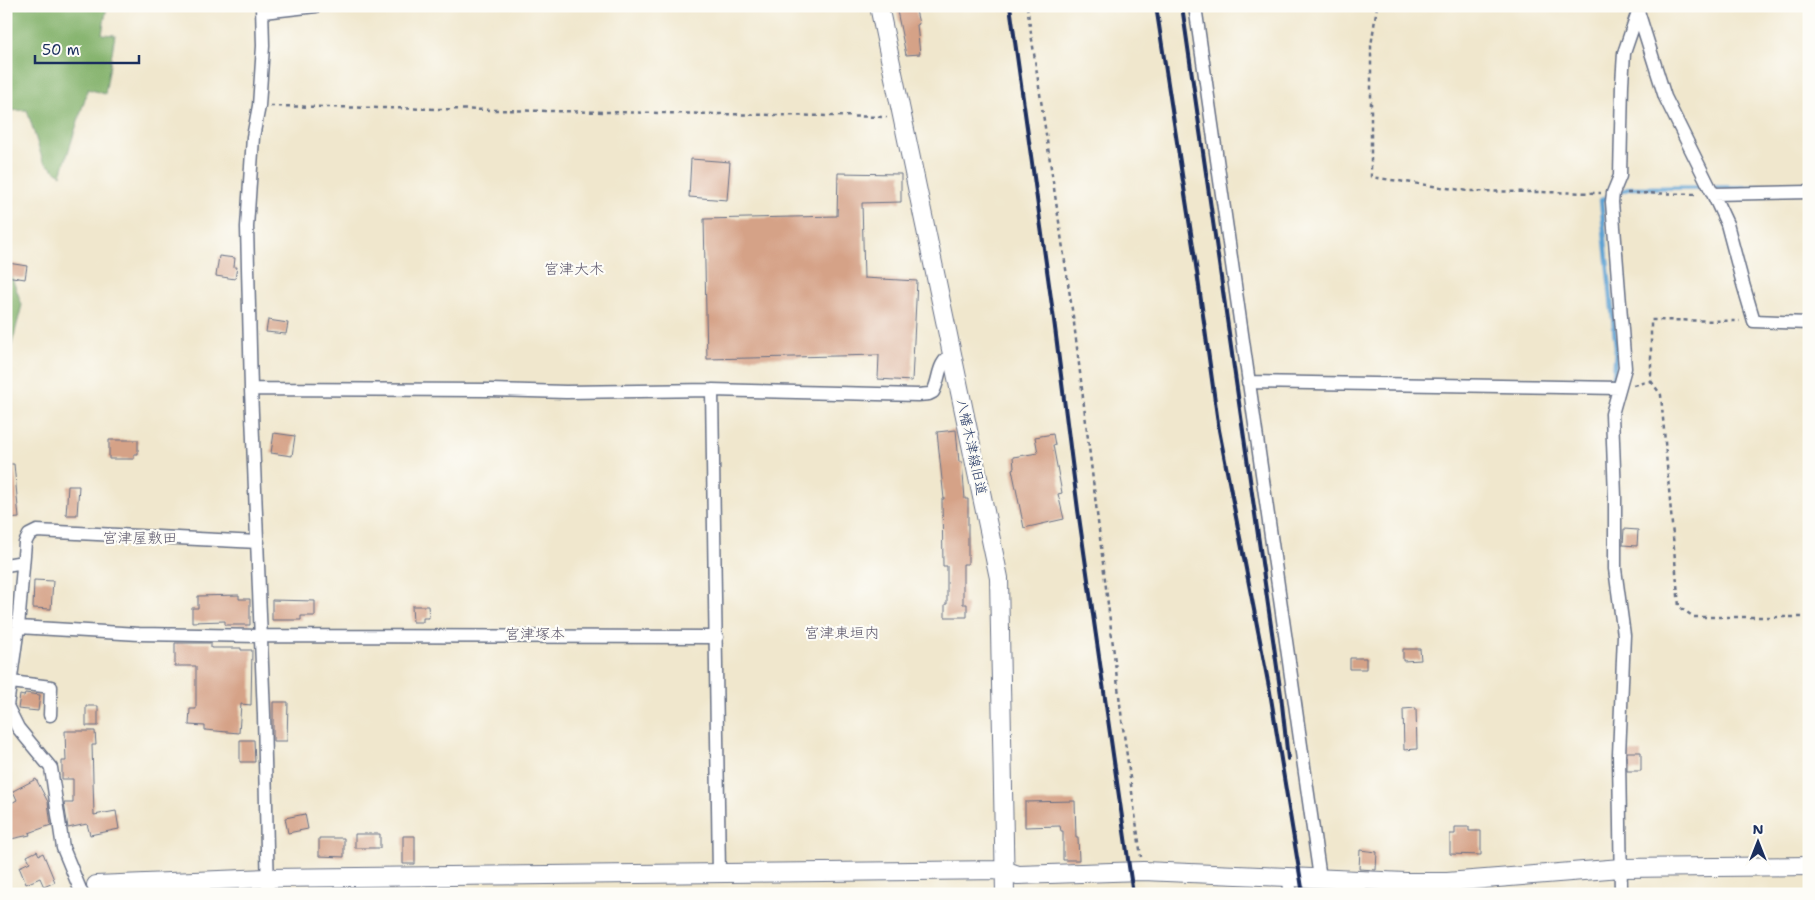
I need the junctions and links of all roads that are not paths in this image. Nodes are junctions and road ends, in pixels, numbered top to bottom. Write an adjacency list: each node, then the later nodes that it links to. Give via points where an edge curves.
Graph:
1 (316, 6): 4 (street)
2 (879, 6): 9 (street, 八幡木津線旧道)
3 (1195, 6): 10 (street)
4 (262, 9): 12 (street, via 259,106 253,136 247,227)
5 (1637, 9): 7 (street, via 1666,97); 11 (street, via 1624,53 1620,176 1612,202 1625,368)
6 (1809, 192): 7 (street)
7 (1713, 194): 8 (street, via 1727,224 1754,321)
8 (1809, 323)
9 (953, 354): 13 (street, via 945,358 934,392 918,396); 24 (street, 八幡木津線旧道, via 999,578)
10 (1248, 382): 11 (street); 26 (street)
11 (1619, 388): 23 (street, via 1612,414 1615,569 1624,635 1619,755)
12 (251, 389): 13 (street); 14 (street)
13 (712, 390): 19 (street)
14 (258, 542): 15 (street, via 37,531 29,535 25,543); 18 (street)
15 (23, 562): 16 (street); 17 (street)
16 (6, 565)
17 (18, 627): 18 (street, via 139,634); 20 (street)
18 (261, 636): 19 (street); 28 (street)
19 (717, 637): 25 (street)
20 (9, 687): 21 (street, via 51,687); 29 (street, via 7,706 18,728 51,768 63,848)
21 (50, 715)
22 (1809, 866): 23 (street)
23 (1621, 868): 26 (street, via 1447,882); 31 (street)
24 (1004, 870): 25 (street); 27 (street, via 1018,875 1143,871); 30 (street, 八幡木津線旧道)
25 (719, 874): 28 (street)
26 (1320, 878): 27 (street)
27 (1289, 885)
28 (268, 886): 29 (street)
29 (83, 890)
30 (1005, 894)
31 (1622, 894)

